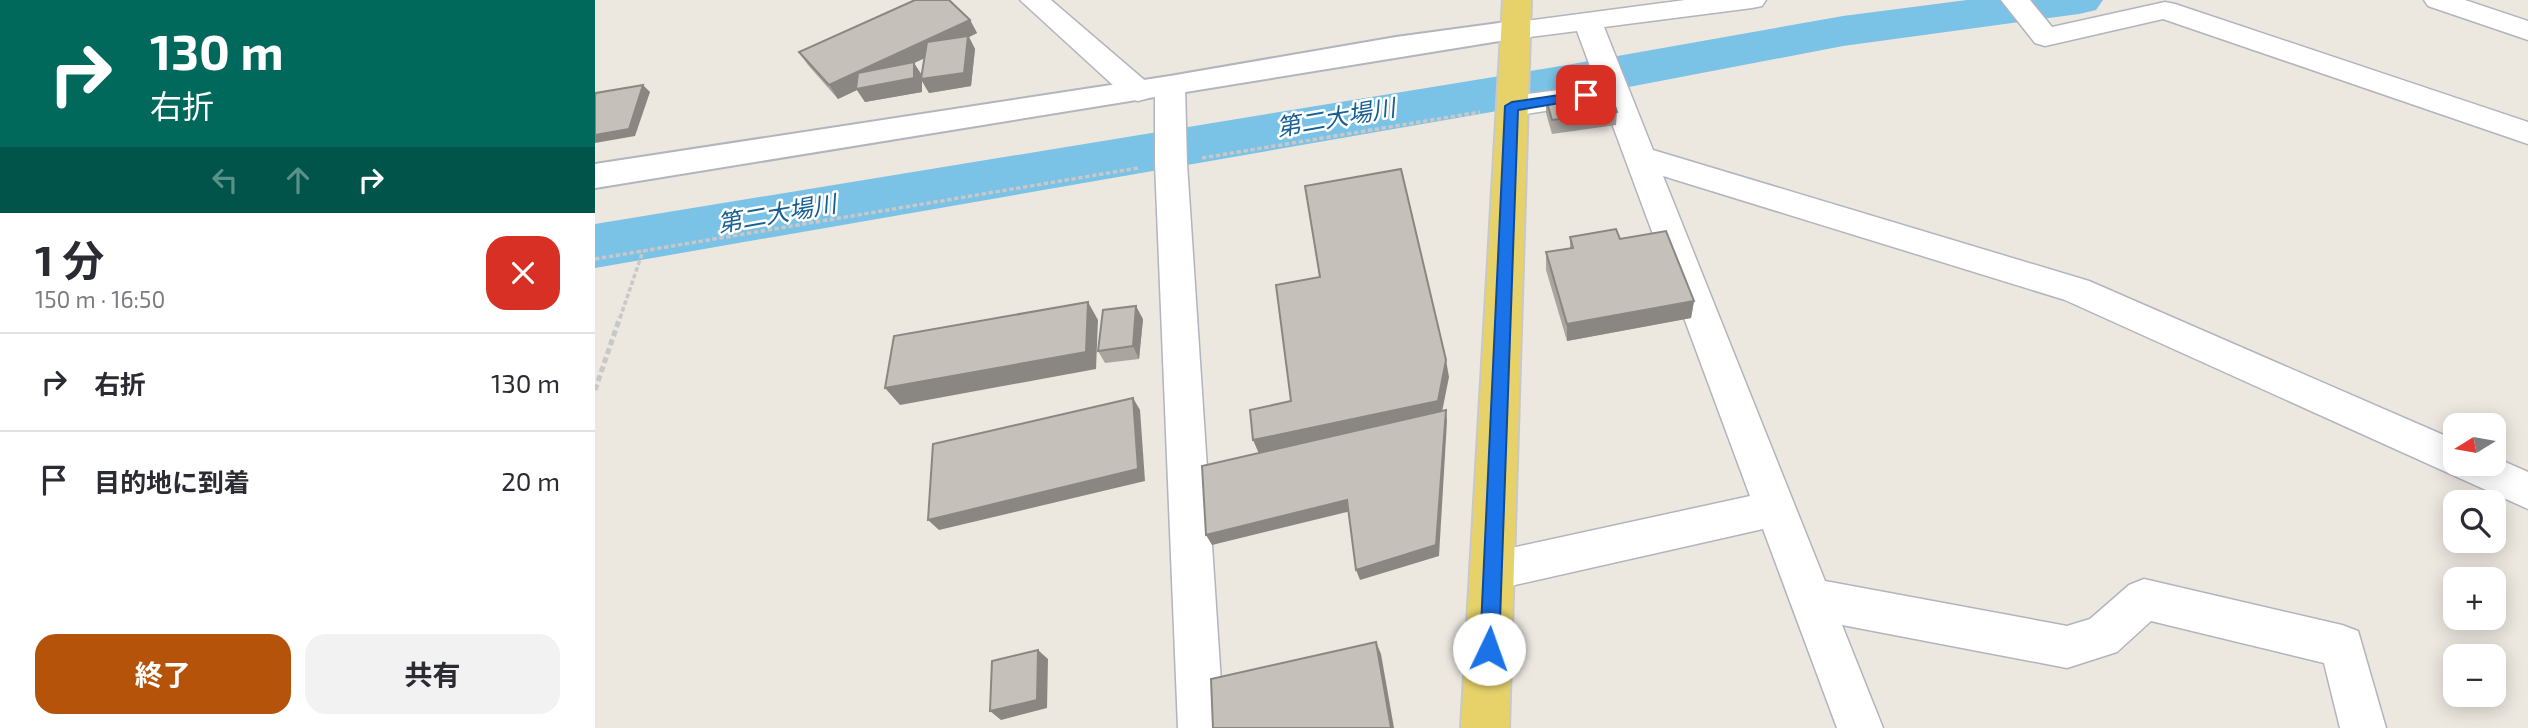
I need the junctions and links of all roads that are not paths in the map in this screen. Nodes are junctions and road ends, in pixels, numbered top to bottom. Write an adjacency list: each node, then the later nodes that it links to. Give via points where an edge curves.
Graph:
1 (1034, 0): 9 (street)
2 (1752, 0): 5 (street)
3 (2015, 0): 12 (street, via 2045,37 2165,10)
4 (2438, 0): 7 (street)
5 (1588, 22): 6 (street); 10 (street)
6 (1515, 30): 8 (street); 11 (main road)
7 (2528, 31)
8 (1170, 86): 9 (street); 21 (street)
9 (1138, 91): 14 (street)
10 (1613, 91): 11 (street); 13 (street)
11 (1512, 106): 19 (main road)
12 (2528, 133)
13 (1639, 157): 15 (street, via 2077,290); 18 (street)
14 (595, 176)
15 (2443, 453)
16 (2495, 476): 17 (street)
17 (2528, 491)
18 (1776, 508): 19 (street); 20 (street)
19 (1493, 571): 22 (main road)
20 (1811, 599): 23 (street); 24 (street, via 2067,647 2102,637 2144,599 2342,646)
21 (1201, 728)
22 (1485, 728)
23 (1860, 728)
24 (2363, 728)

